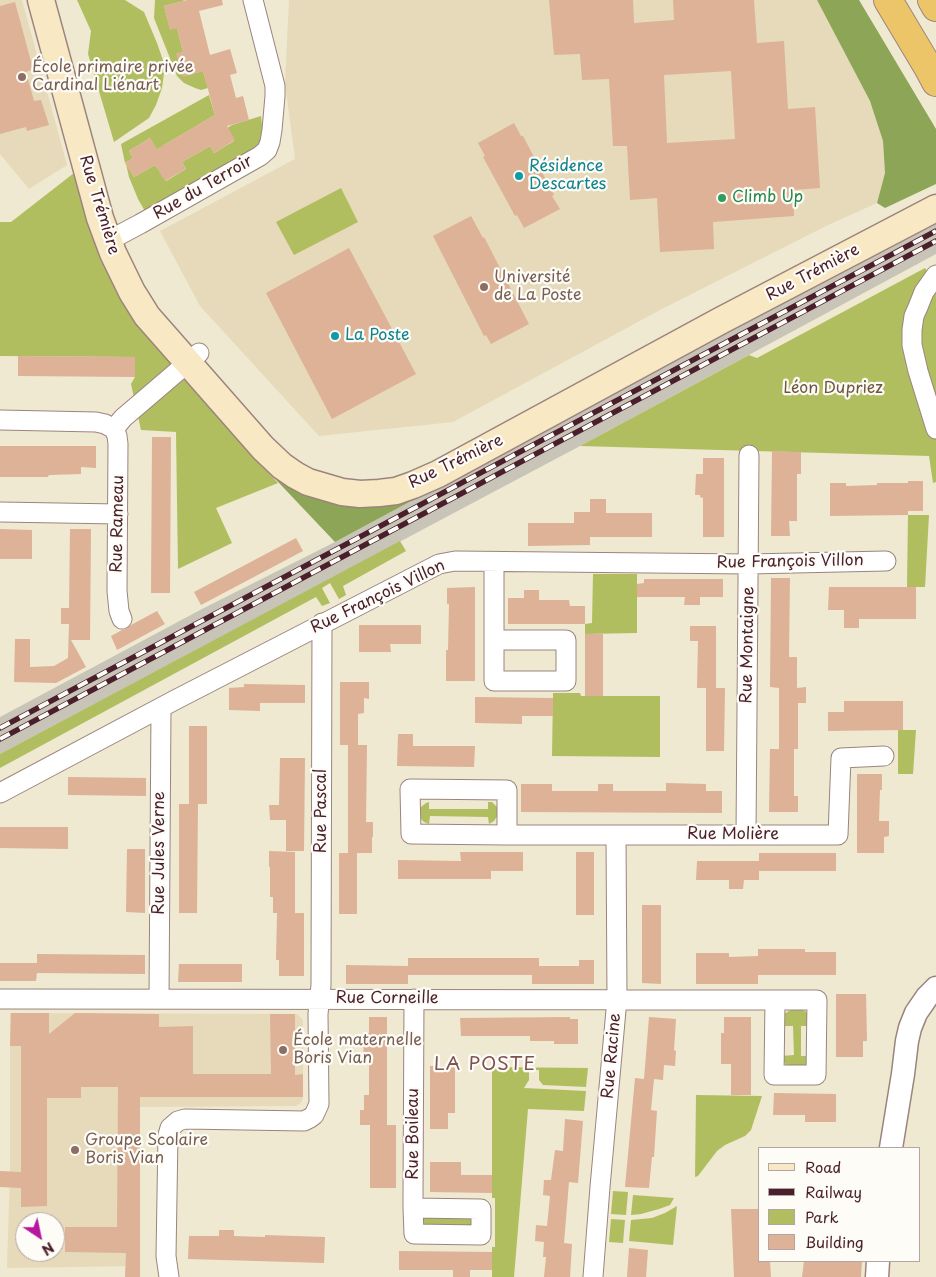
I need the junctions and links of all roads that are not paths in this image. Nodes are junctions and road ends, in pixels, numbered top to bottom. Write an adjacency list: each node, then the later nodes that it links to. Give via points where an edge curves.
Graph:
1 (41, 0): 10 (main road, Rue Trémière, via 94,197)
2 (58, 0): 10 (main road, Rue Trémière, via 98,151)
3 (253, 0): 10 (street, Rue du Terroir, via 275,86 267,150)
4 (888, 0): 7 (highway)
5 (932, 0): 6 (highway)
6 (936, 6)
7 (936, 82)
8 (936, 200): 12 (main road, Rue Trémière, via 831,247 421,465 389,477 348,479 312,467 274,438)
9 (936, 208): 12 (main road, Rue Trémière, via 438,474 396,490 360,494 342,492 295,475 263,448)
10 (115, 238): 12 (main road, Rue Trémière)
11 (936, 275): 15 (street, via 924,292 912,330 918,371)
12 (194, 358): 14 (street, via 126,415)
13 (0, 420): 14 (street, via 96,422)
14 (114, 429): 18 (street, Rue Rameau, via 118,444)
15 (936, 429)
16 (749, 456): 21 (street, Rue Montaigne)
17 (0, 512): 18 (street)
18 (118, 514): 22 (street, Rue Rameau, via 117,592)
19 (886, 561): 21 (street, Rue François Villon)
20 (494, 562): 21 (street, Rue François Villon); 23 (street, Rue François Villon, via 439,564); 24 (street)
21 (748, 564): 30 (street, Rue Montaigne)
22 (122, 619)
23 (322, 623): 25 (street, Rue François Villon); 34 (street, Rue Pascal)
24 (494, 640)
25 (161, 708): 27 (street, Rue François Villon); 33 (street, Rue Jules Verne)
26 (884, 756): 30 (street, Rue Molière, via 841,758 838,835)
27 (0, 793)
28 (507, 835): 28 (street, Rue Molière, via 507,790 410,789 411,834); 29 (street, Rue Molière)
29 (616, 835): 30 (street, Rue Molière); 36 (street, Rue Racine)
30 (746, 835)
31 (936, 988): 39 (street, via 916,1012 907,1041)
32 (0, 999): 33 (street, Rue Corneille)
33 (159, 999): 34 (street, Rue Corneille)
34 (319, 999): 35 (street, Rue Corneille); 43 (street, Rue Pascal, via 319,1104 314,1115 304,1121 185,1119 170,1128 166,1256)
35 (414, 999): 36 (street, Rue Corneille); 41 (street, Rue Boileau)
36 (617, 999): 37 (street, Rue Corneille); 44 (street, Rue Racine)
37 (774, 1000)
38 (936, 1008): 39 (street, via 914,1033)
39 (903, 1074): 40 (street)
40 (890, 1147)
41 (413, 1208)
42 (878, 1262): 45 (street)
43 (169, 1277)
44 (593, 1277)
45 (877, 1277)

